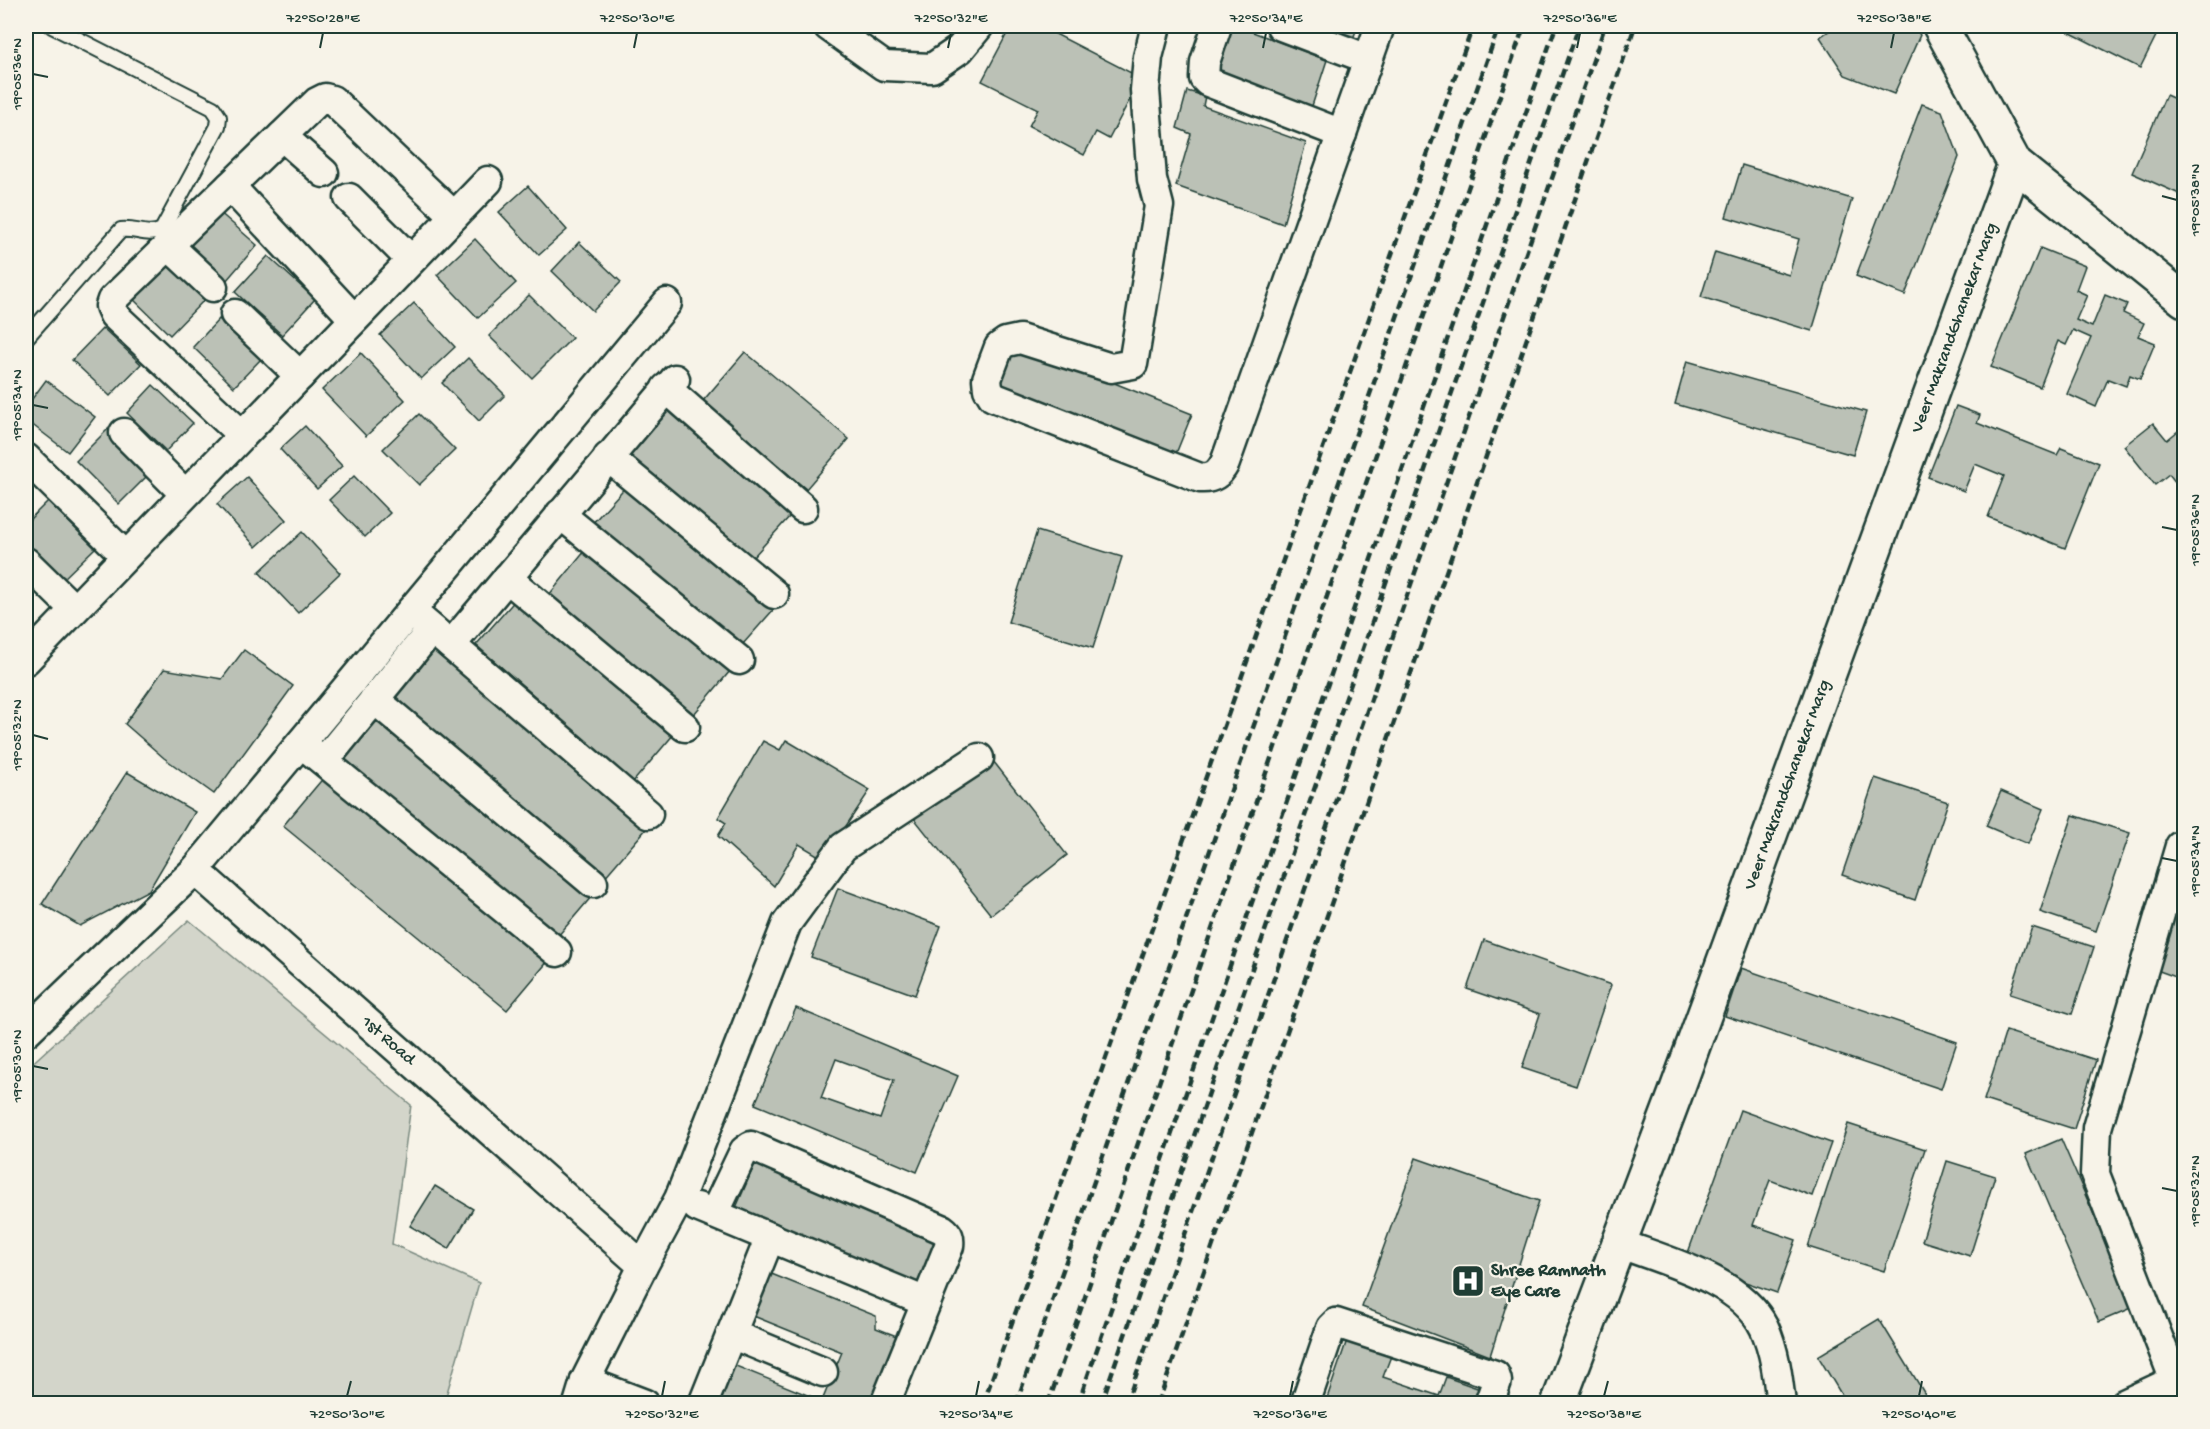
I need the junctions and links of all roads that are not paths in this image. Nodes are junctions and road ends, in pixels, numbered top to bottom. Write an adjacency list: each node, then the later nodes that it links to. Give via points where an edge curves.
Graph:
1 (52, 26): 25 (lane, via 213,108 219,117 218,126 162,230 146,234 131,228 121,230)
2 (828, 26): 3 (street, via 884,66 932,68 960,49)
3 (979, 26)
4 (1156, 26): 10 (street, via 1145,90 1152,179 1159,206 1133,364 1111,368 1020,339 1006,342 999,347 987,379 993,397 1200,478 1216,476 1225,463)
5 (1217, 26): 10 (street, via 1203,70 1208,82)
6 (1282, 26): 9 (street)
7 (1380, 26): 9 (street)
8 (1940, 26): 12 (street)
9 (1368, 59): 10 (street)
10 (1342, 134)
11 (282, 136): 13 (street); 15 (street); 17 (street, via 317,102 332,100)
12 (2015, 164): 21 (street); 56 (street, Veer MakrandGhanekar Marg)
13 (324, 173)
14 (488, 181): 17 (street)
15 (230, 186): 18 (street); 24 (street)
16 (349, 198): 19 (street)
17 (454, 216): 19 (street)
18 (168, 245): 20 (street); 28 (street, via 110,306 114,315)
19 (411, 260): 24 (street)
20 (213, 287)
21 (2184, 300)
22 (667, 303): 39 (street)
23 (235, 314): 26 (street)
24 (354, 319): 26 (street)
25 (26, 338)
26 (300, 376): 28 (street)
27 (123, 433): 31 (street)
28 (242, 435): 31 (street)
29 (26, 458): 34 (street)
30 (608, 458): 32 (street, via 670,384); 33 (street); 37 (street)
31 (185, 494): 34 (street)
32 (803, 508)
33 (560, 514): 36 (street); 41 (street)
34 (126, 556): 38 (street)
35 (26, 562): 38 (street)
36 (507, 578): 39 (street); 43 (street)
37 (774, 594)
38 (74, 609): 40 (street)
39 (431, 628): 42 (street); 44 (street); 47 (street)
40 (26, 660)
41 (739, 660)
42 (374, 699): 46 (street); 50 (street)
43 (686, 727)
44 (301, 743): 46 (street); 49 (street)
45 (979, 758): 53 (street, via 843,847 787,923)
46 (324, 761): 51 (street)
47 (648, 814)
48 (2180, 846): 61 (street, via 2097,1128 2095,1174)
49 (195, 870): 52 (street); 57 (street, 1st Road)
50 (593, 883)
51 (557, 952)
52 (26, 1032)
53 (679, 1199): 54 (street); 57 (street)
54 (714, 1214): 55 (street); 58 (street, via 744,1151 755,1147 947,1233 949,1246)
55 (770, 1237): 58 (street); 59 (street)
56 (1618, 1243): 68 (street, Veer MakrandGhanekar Marg); 69 (street, via 1714,1280 1748,1304 1764,1327 1777,1369)
57 (643, 1266): 62 (street)
58 (926, 1302): 66 (street)
59 (731, 1335): 60 (street); 65 (street)
60 (823, 1372)
61 (2180, 1378): 70 (street)
62 (582, 1393): 63 (street)
63 (642, 1403)
64 (1492, 1403): 67 (street, via 1495,1375 1335,1323)
65 (703, 1404)
66 (885, 1404)
67 (1305, 1404)
68 (1558, 1404)
69 (1781, 1404)
70 (2124, 1404)

